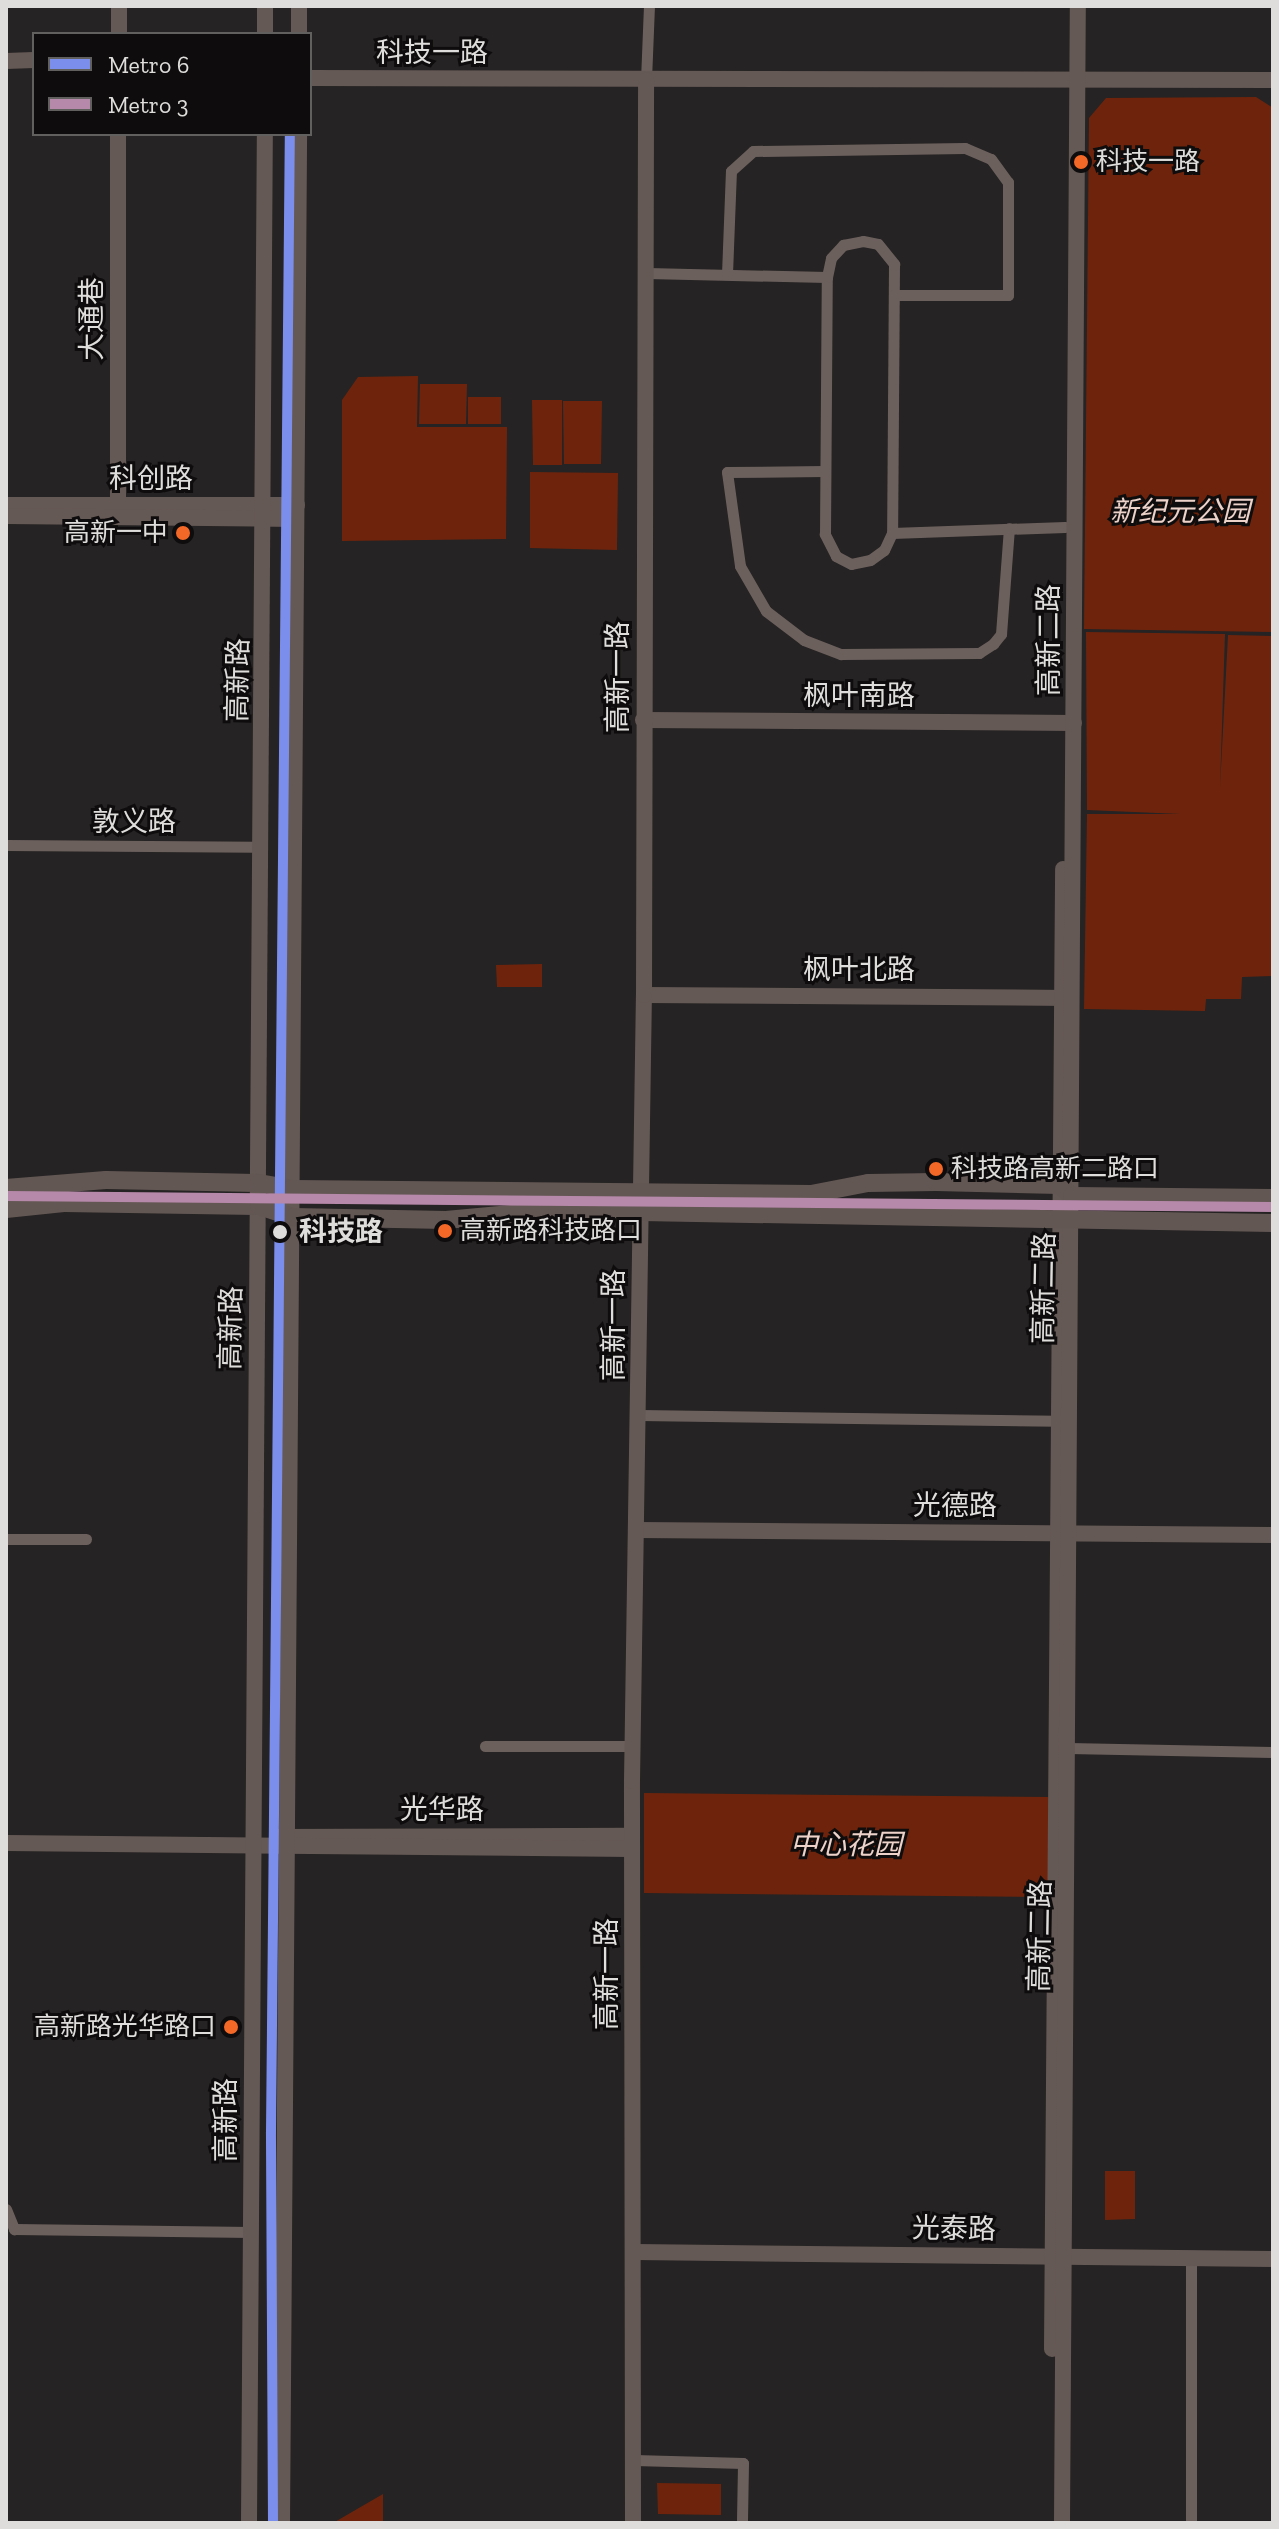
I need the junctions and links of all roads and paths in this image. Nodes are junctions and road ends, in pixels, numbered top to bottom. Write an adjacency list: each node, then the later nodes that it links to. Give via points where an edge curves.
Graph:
1 (119, 6): 7 (street)
2 (265, 6): 8 (street)
3 (299, 6): 9 (street)
4 (649, 6): 13 (street)
5 (1068, 6): 15 (street, 高新二路)
6 (1078, 6): 15 (street, 高新二路)
7 (119, 32)
8 (265, 32)
9 (299, 32)
10 (32, 60): 11 (street)
11 (6, 61)
12 (312, 78): 13 (street, 科技一路)
13 (646, 80): 15 (street, 科技一路); 19 (street, 高新一路)
14 (1273, 80): 15 (street, 科技一路)
15 (1073, 82): 29 (street, 高新二路); 33 (street, 高新二路)
16 (118, 136): 25 (street, 大通巷)
17 (265, 136): 26 (street, 高新路)
18 (299, 136): 27 (street, 高新路)
19 (647, 273): 20 (street); 32 (street, 高新一路)
20 (727, 274): 21 (street); 22 (street, via 731,171 753,151 965,148 991,159 1008,182 1008,295)
21 (827, 277): 22 (street, via 831,258 843,245 878,244 894,264); 23 (street)
22 (894, 295): 31 (street)
23 (825, 471): 30 (street, via 727,472 740,566 766,611 804,640 841,654 979,653 993,644 1001,634); 31 (street, via 825,534 836,556 851,564 870,560 884,550)
24 (6, 505): 25 (street, 科创路)
25 (118, 505): 26 (street, 科创路)
26 (266, 512): 27 (street, 科创路); 28 (street, 科创路); 35 (street, 高新路)
27 (297, 512): 40 (street, 高新路)
28 (6, 516)
29 (1065, 527): 30 (street); 33 (street, 高新二路)
30 (1009, 528): 31 (street)
31 (892, 533)
32 (643, 720): 33 (street, 枫叶南路); 36 (street, 高新一路)
33 (1069, 723): 37 (street, 高新二路)
34 (6, 845): 35 (street, 敦义路)
35 (262, 847): 38 (street, 高新路)
36 (644, 995): 37 (street, 枫叶北路); 42 (street, 高新一路)
37 (1067, 998): 41 (street, 高新二路)
38 (259, 1183): 39 (main road, via 79,1180); 40 (main road); 44 (street, 高新路)
39 (6, 1188)
40 (292, 1189): 42 (main road); 47 (street, 高新路)
41 (1065, 1190): 42 (main road, via 868,1183 811,1194); 43 (main road); 48 (street, 高新二路)
42 (641, 1193): 46 (street, 高新一路)
43 (1273, 1198)
44 (259, 1206): 45 (main road, via 64,1203); 47 (main road); 64 (street, 高新路)
45 (6, 1209)
46 (641, 1212): 47 (main road, via 446,1220); 48 (main road); 50 (street, 高新一路)
47 (293, 1217): 61 (street, 高新路)
48 (1064, 1219): 49 (main road); 51 (street, 高新二路); 53 (street, 高新二路)
49 (1273, 1223)
50 (639, 1415): 51 (street); 52 (street, 高新一路)
51 (1056, 1421): 53 (street, 高新二路)
52 (637, 1530): 53 (street, 光德路); 58 (street, 高新一路)
53 (1061, 1533): 54 (street, 光德路); 59 (street, 高新二路); 68 (street, 高新二路)
54 (1273, 1535)
55 (6, 1539): 56 (street)
56 (86, 1539)
57 (485, 1746): 58 (street)
58 (633, 1746): 62 (street, 高新一路)
59 (1068, 1748): 60 (street); 68 (street, 高新二路)
60 (1273, 1752)
61 (285, 1841): 62 (street, 光华路); 64 (street, 光华路); 73 (street, 高新路)
62 (632, 1842): 67 (street, 高新一路)
63 (6, 1843): 64 (street, 光华路)
64 (253, 1843): 66 (street, 高新路)
65 (6, 2209): 66 (street, via 14,2229)
66 (251, 2232): 72 (street, 高新路)
67 (635, 2252): 68 (street, 光泰路); 71 (street, 高新一路)
68 (1058, 2256): 69 (street, 光泰路); 76 (street, 高新二路); 77 (street, 高新二路)
69 (1191, 2258): 70 (street, 光泰路); 78 (street)
70 (1273, 2259)
71 (634, 2460): 74 (street, 高新一路); 75 (street, via 743,2463)
72 (249, 2523)
73 (282, 2523)
74 (633, 2523)
75 (742, 2523)
76 (1051, 2523)
77 (1062, 2523)
78 (1191, 2523)

